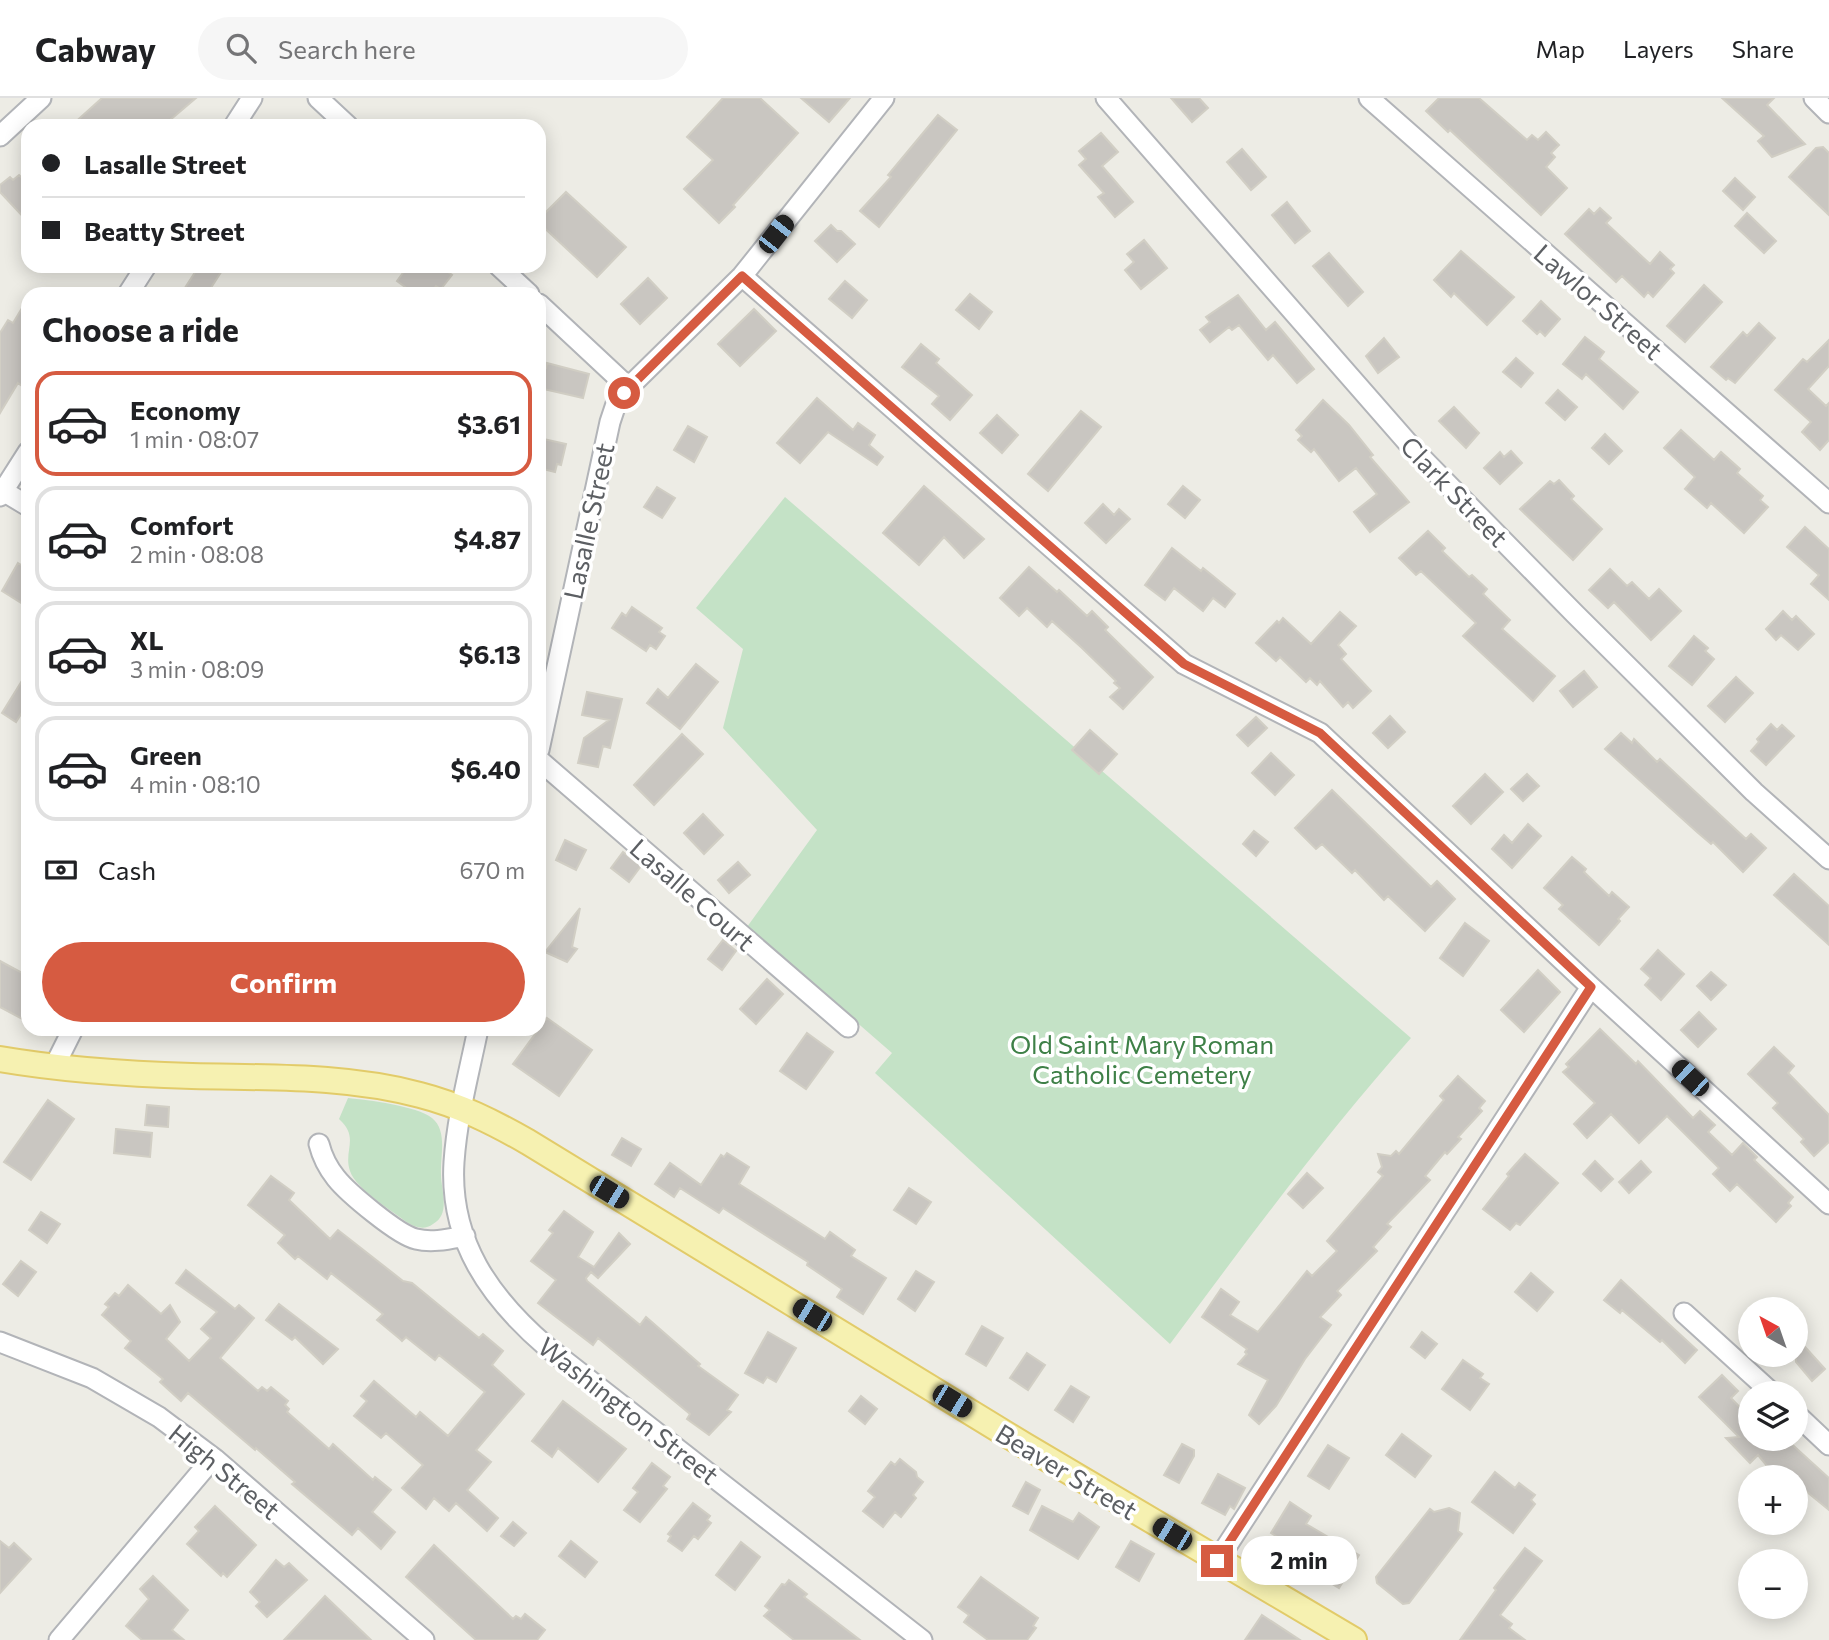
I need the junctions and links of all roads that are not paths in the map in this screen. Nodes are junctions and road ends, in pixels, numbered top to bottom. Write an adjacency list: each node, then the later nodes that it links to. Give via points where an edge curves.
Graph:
1 (41, 98): 11 (street)
2 (252, 98): 9 (street)
3 (318, 98): 10 (street)
4 (884, 98): 13 (street, Lasalle Street)
5 (1106, 98): 23 (street, Clark Street, via 1415,451 1745,782)
6 (1369, 98): 20 (street, Lawlor Street)
7 (1814, 98): 8 (street)
8 (1829, 113)
9 (238, 119)
10 (340, 119)
11 (0, 136)
12 (506, 273): 14 (street)
13 (742, 276): 16 (street, Lasalle Street); 24 (street, via 1184,664 1320,733)
14 (521, 287)
15 (546, 311): 16 (street)
16 (629, 388): 21 (street, Lasalle Street, via 616,404 610,422)
17 (21, 463): 18 (street)
18 (2, 493): 19 (street)
19 (21, 502)
20 (1829, 503)
21 (546, 718)
22 (546, 766): 25 (street, Lasalle Court)
23 (1829, 859)
24 (1591, 987): 32 (street); 40 (street)
25 (848, 1027)
26 (70, 1036): 29 (street)
27 (477, 1036): 30 (street)
28 (0, 1059): 29 (main road, Beaver Street)
29 (54, 1067): 30 (main road, Beaver Street, via 349,1081)
30 (461, 1109): 33 (street, Washington Street, via 453,1167); 40 (main road, Beaver Street, via 528,1142)
31 (319, 1144): 33 (street, via 336,1178 401,1233 426,1241)
32 (1829, 1205)
33 (465, 1236): 43 (street, Washington Street, via 490,1289 525,1328)
34 (1684, 1313): 36 (street)
35 (0, 1342): 39 (street, High Street, via 117,1391)
36 (1759, 1381)
37 (1808, 1425): 38 (street)
38 (1829, 1445)
39 (213, 1458): 41 (street); 42 (street, High Street)
40 (1217, 1561): 44 (main road, Beaver Street)
41 (59, 1640)
42 (424, 1640)
43 (922, 1640)
44 (1354, 1640)

